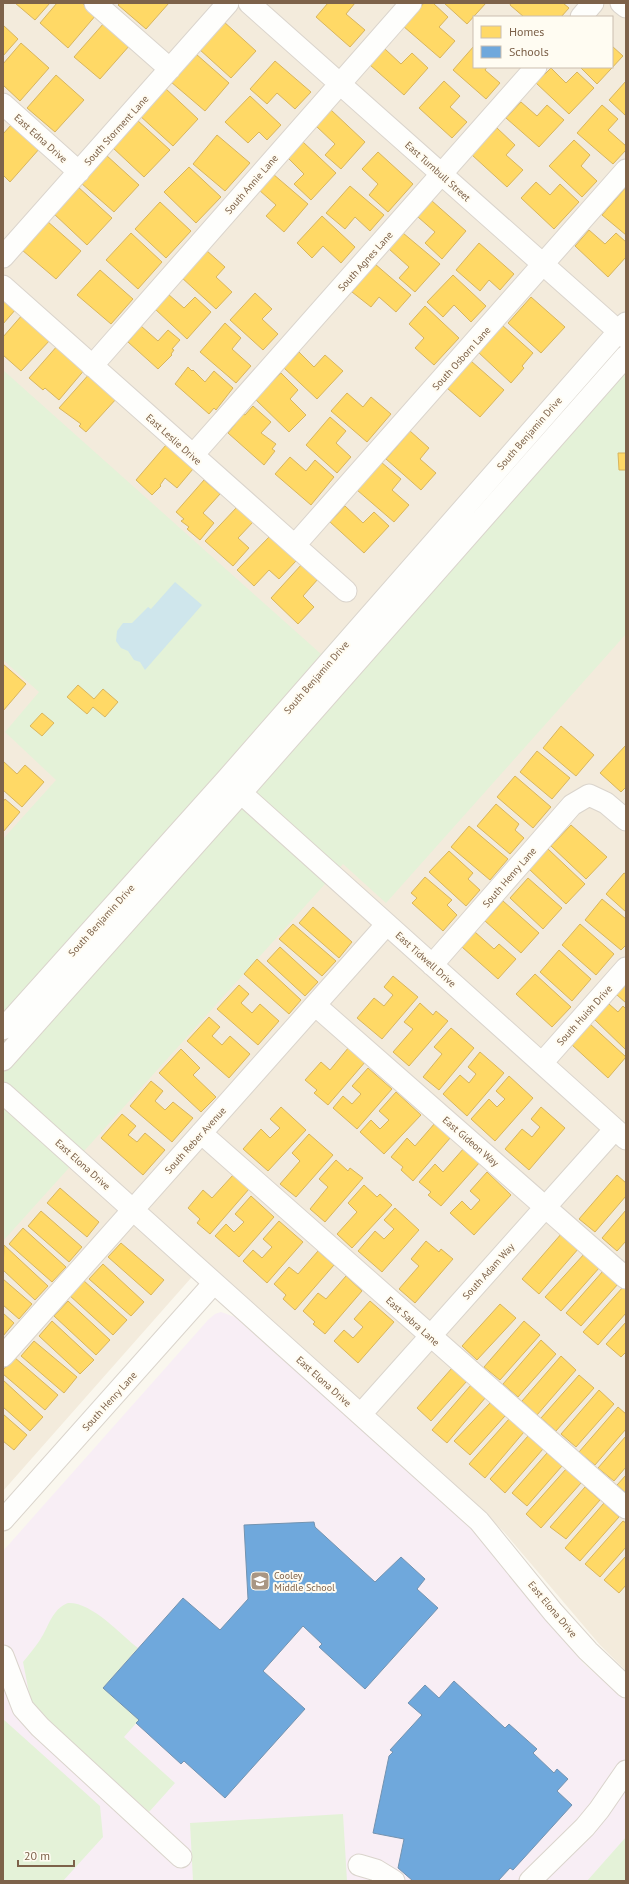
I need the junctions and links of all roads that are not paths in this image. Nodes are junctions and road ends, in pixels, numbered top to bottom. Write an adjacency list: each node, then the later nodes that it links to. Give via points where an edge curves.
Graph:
1 (95, 3): 10 (street)
2 (228, 3): 10 (street, South Storment Lane)
3 (249, 3): 11 (street, East Turnbull Street)
4 (411, 3): 11 (street, South Annie Lane)
5 (593, 3): 8 (street)
6 (622, 3): 7 (street)
7 (626, 7)
8 (582, 16)
9 (535, 68): 15 (street, South Agnes Lane)
10 (170, 69): 14 (street, South Storment Lane)
11 (339, 83): 15 (street, East Turnbull Street); 21 (street, South Annie Lane)
12 (3, 104): 14 (street, East Edna Drive)
13 (626, 170): 17 (street, South Osborn Lane)
14 (79, 172): 16 (street, South Storment Lane)
15 (442, 174): 17 (street, East Turnbull Street); 22 (street, South Agnes Lane)
16 (3, 257)
17 (544, 265): 19 (street, East Turnbull Street); 23 (street, South Osborn Lane)
18 (3, 286): 21 (street, East Leslie Drive)
19 (623, 331): 25 (street, South Benjamin Drive)
20 (626, 356): 25 (street, South Benjamin Drive)
21 (92, 366): 22 (street, East Leslie Drive)
22 (193, 455): 23 (street, East Leslie Drive)
23 (295, 545): 24 (street, East Leslie Drive)
24 (346, 591)
25 (234, 787): 27 (street, East Tidwell Drive); 31 (street, South Benjamin Drive); 32 (street, South Benjamin Drive)
26 (626, 820): 28 (street, South Henry Lane, via 606,803 589,795 572,805)
27 (387, 924): 28 (street, East Tidwell Drive); 30 (street, South Reber Avenue)
28 (432, 965): 33 (street, East Tidwell Drive)
29 (626, 968): 33 (street, South Huish Drive)
30 (315, 1005): 35 (street, South Reber Avenue); 37 (street, East Gideon Way)
31 (3, 1029)
32 (3, 1060)
33 (542, 1063): 36 (street, East Tidwell Drive)
34 (3, 1093): 38 (street, East Elona Drive)
35 (201, 1133): 38 (street, South Reber Avenue); 41 (street, East Sabra Lane)
36 (621, 1134): 37 (street, South Adam Way)
37 (546, 1207): 39 (street, East Gideon Way); 41 (street, South Adam Way)
38 (133, 1208): 40 (street, East Elona Drive); 42 (street, South Reber Avenue)
39 (626, 1278)
40 (214, 1283): 43 (street, East Elona Drive); 45 (street, South Henry Lane)
41 (430, 1337): 43 (street, South Adam Way); 44 (street, East Sabra Lane)
42 (3, 1356)
43 (361, 1414): 47 (street, East Elona Drive, via 479,1521 558,1618)
44 (626, 1508)
45 (3, 1520)
46 (3, 1656): 49 (street, via 23,1708 40,1727)
47 (626, 1687)
48 (626, 1771): 52 (street, via 599,1810)
49 (181, 1857)
50 (359, 1865): 51 (street, via 376,1870)
51 (394, 1881)
52 (530, 1881)

